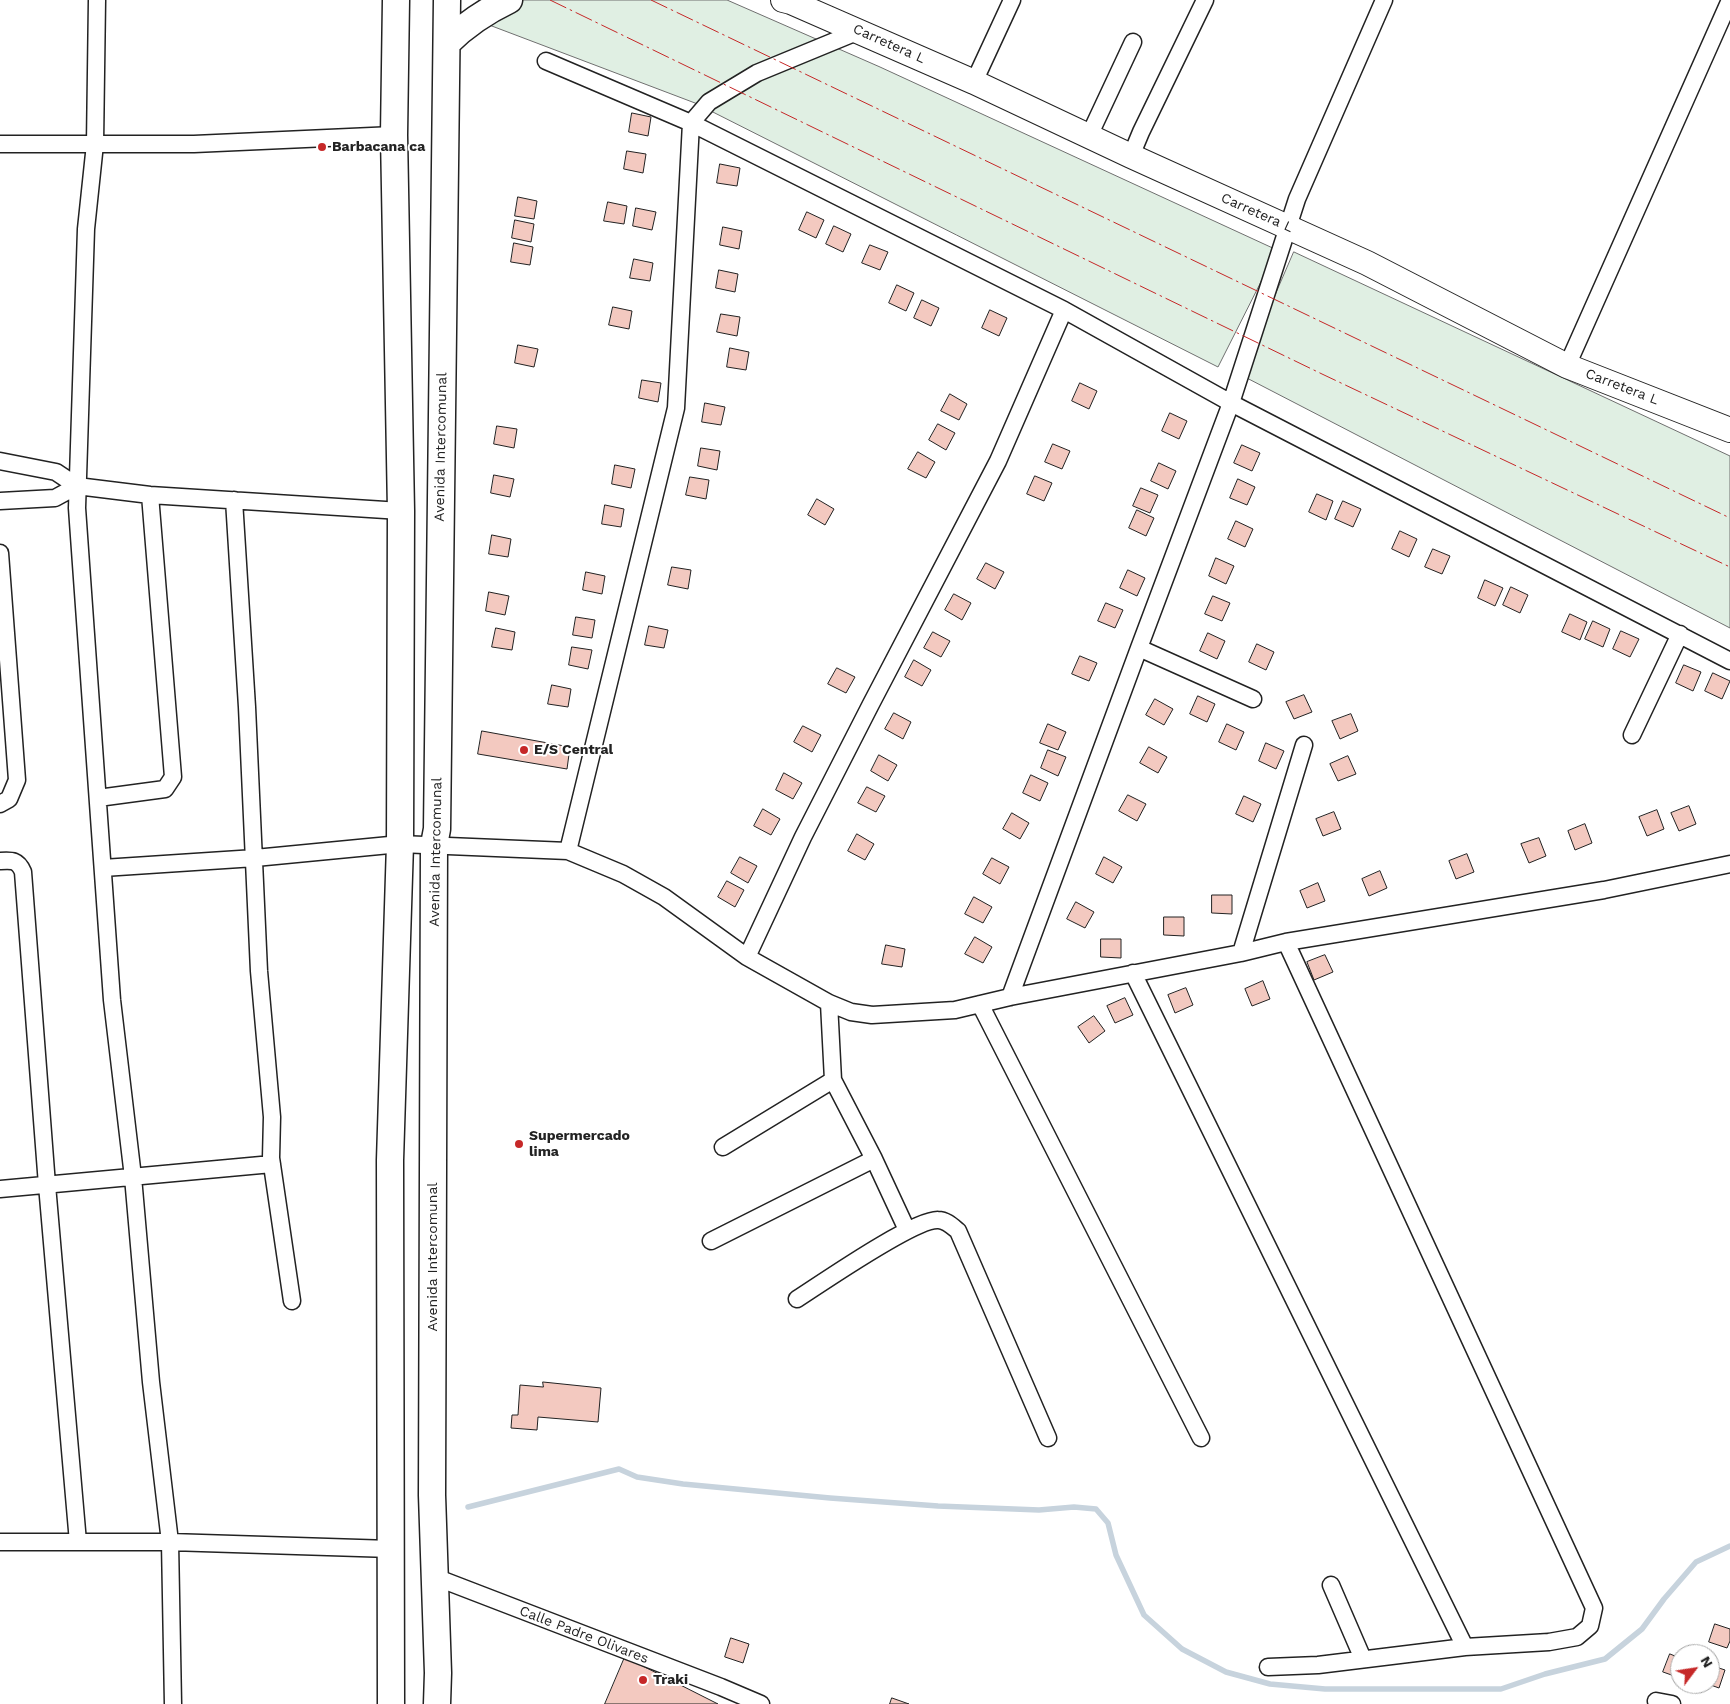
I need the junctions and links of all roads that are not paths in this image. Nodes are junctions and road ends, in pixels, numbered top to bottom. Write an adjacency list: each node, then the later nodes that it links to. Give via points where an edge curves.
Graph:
1 (97, 0): 19 (street)
2 (396, 0): 16 (main road)
3 (447, 0): 12 (main road, Avenida Intercomunal)
4 (509, 0): 12 (main road, via 466,24)
5 (1012, 0): 14 (street)
6 (1205, 0): 20 (street)
7 (1384, 0): 21 (street, via 1305,178)
8 (1730, 0): 23 (street)
9 (789, 1): 10 (street, Carretera L)
10 (859, 31): 14 (street, Carretera L); 15 (street, via 757,72 709,102)
11 (1133, 42): 17 (street)
12 (447, 43): 42 (main road, Avenida Intercomunal, via 437,829)
13 (546, 61): 15 (street)
14 (974, 82): 17 (street, Carretera L)
15 (691, 123): 22 (street); 43 (street, via 676,408)
16 (394, 135): 19 (street, via 194,144); 31 (main road)
17 (1089, 136): 20 (street, Carretera L)
18 (0, 144): 19 (street)
19 (95, 144): 27 (street, via 86,229)
20 (1131, 156): 21 (street, Carretera L)
21 (1288, 227): 23 (street, Carretera L, via 1367,263); 24 (street)
22 (1064, 310): 24 (street); 50 (street, via 998,461 803,837)
23 (1567, 366): 25 (street, Carretera L)
24 (1231, 403): 33 (street); 34 (street)
25 (1730, 430)
26 (0, 461): 27 (street, via 56,472)
27 (77, 486): 28 (street); 30 (street, via 55,498); 39 (street)
28 (150, 495): 29 (street); 39 (street, via 173,777 165,789)
29 (234, 500): 31 (street); 44 (street)
30 (0, 501)
31 (401, 511): 41 (main road)
32 (0, 553): 40 (street, via 17,780 9,800)
33 (1680, 634): 35 (street); 37 (street)
34 (1139, 648): 36 (street); 52 (street)
35 (1730, 661)
36 (1253, 699)
37 (1632, 735)
38 (1304, 745): 49 (street)
39 (98, 798): 47 (street)
40 (0, 804)
41 (400, 844): 42 (street); 44 (street); 71 (main road, via 390,1160)
42 (434, 845): 43 (street); 72 (main road, Avenida Intercomunal, via 432,1495)
43 (568, 851): 50 (street, via 623,874 664,897)
44 (255, 858): 47 (street); 58 (street, via 259,971 272,1117)
45 (0, 861): 60 (street, via 14,861 23,872)
46 (1730, 864): 48 (street, via 1604,890)
47 (103, 868): 59 (street, via 112,1000)
48 (1286, 942): 49 (street); 74 (street, via 1594,1608 1590,1626 1577,1638)
49 (1241, 953): 51 (street)
50 (747, 957): 53 (street)
51 (1133, 973): 52 (street); 74 (street)
52 (1010, 997): 54 (street)
53 (829, 1003): 54 (street, via 851,1012 872,1015 955,1010); 55 (street)
54 (980, 1004): 67 (street)
55 (833, 1080): 56 (street); 57 (street)
56 (722, 1147)
57 (874, 1159): 62 (street); 63 (street)
58 (272, 1164): 59 (street); 65 (street)
59 (133, 1177): 60 (street); 70 (street, via 151,1382)
60 (47, 1185): 61 (street); 69 (street)
61 (0, 1189)
62 (907, 1230): 64 (street); 66 (street, via 937,1220 958,1231)
63 (711, 1242)
64 (796, 1299)
65 (292, 1301)
66 (1048, 1438)
67 (1201, 1438)
68 (0, 1542): 69 (street)
69 (78, 1542): 70 (street)
70 (170, 1542): 71 (street); 78 (street)
71 (391, 1548): 79 (main road)
72 (435, 1577): 80 (main road, Avenida Intercomunal); 81 (street, Calle Padre Olivares)
73 (1331, 1584): 75 (street)
74 (1465, 1647): 75 (street)
75 (1364, 1659): 76 (street, via 1318,1665)
76 (1268, 1666)
77 (1656, 1701): 82 (street)
78 (173, 1704)
79 (391, 1704)
80 (437, 1704)
81 (761, 1704)
82 (1672, 1704)

